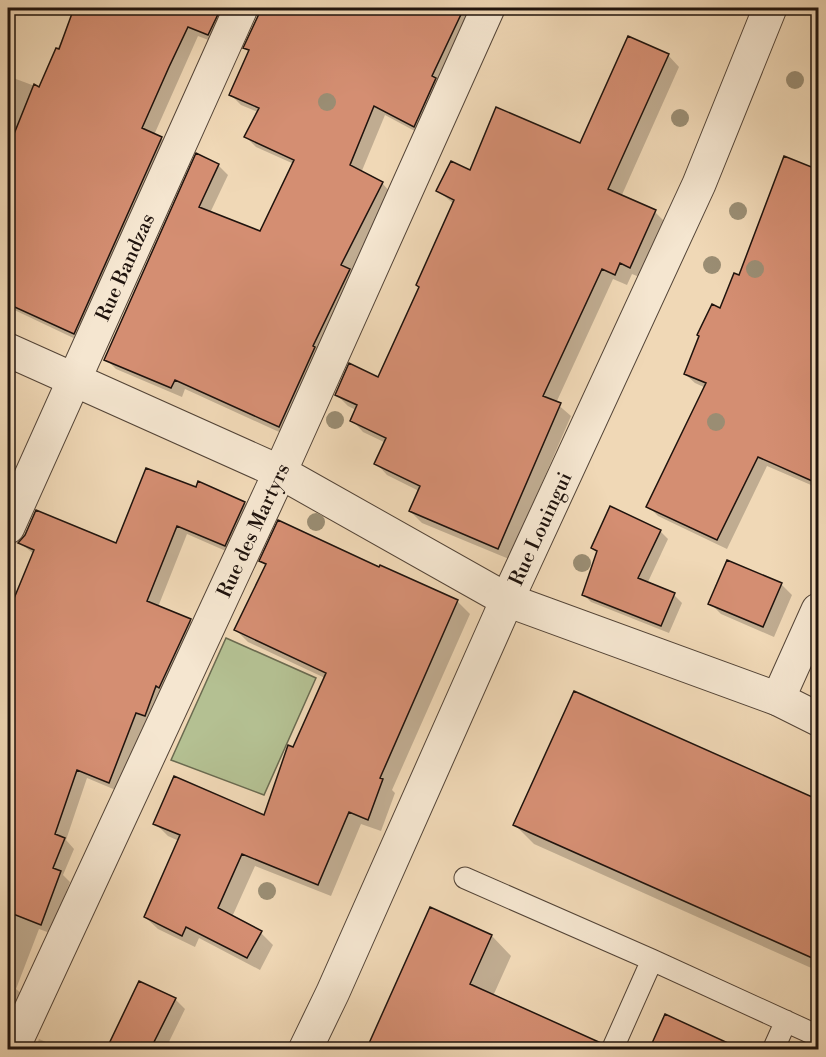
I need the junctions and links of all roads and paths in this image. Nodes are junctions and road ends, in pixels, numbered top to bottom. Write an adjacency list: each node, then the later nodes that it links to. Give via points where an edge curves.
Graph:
1 (240, 8): 5 (street, Rue Bandzas)
2 (488, 8): 6 (street, Rue des Martyrs)
3 (770, 8): 8 (street, Rue Louingui, via 699,184)
4 (8, 350): 5 (street)
5 (73, 380): 6 (street); 7 (street, Rue Bandzas)
6 (280, 472): 8 (street); 16 (street, Rue des Martyrs)
7 (8, 527)
8 (507, 600): 10 (street); 17 (street, Rue Louingui)
9 (819, 610): 10 (street)
10 (778, 699): 11 (street)
11 (819, 719)
12 (465, 878): 13 (lane)
13 (652, 960): 14 (lane); 18 (lane)
14 (786, 1021): 15 (lane); 19 (lane)
15 (819, 1036)
16 (12, 1050)
17 (305, 1050)
18 (612, 1050)
19 (773, 1050)

